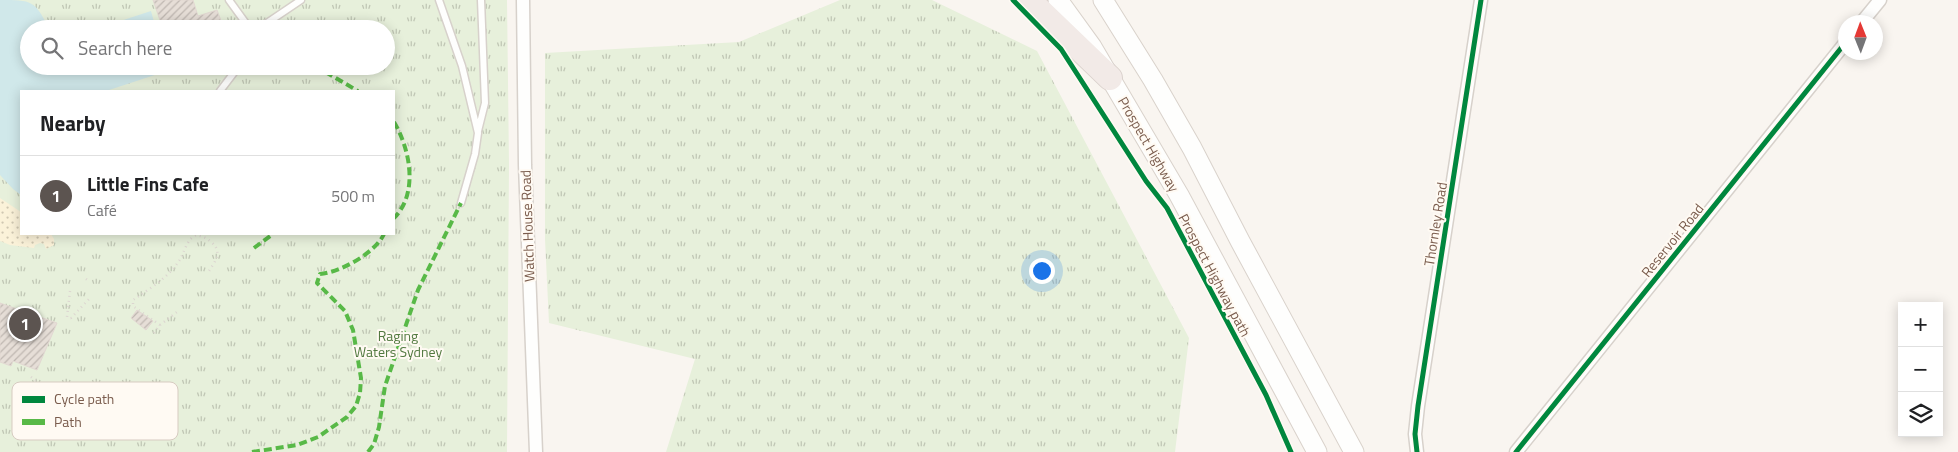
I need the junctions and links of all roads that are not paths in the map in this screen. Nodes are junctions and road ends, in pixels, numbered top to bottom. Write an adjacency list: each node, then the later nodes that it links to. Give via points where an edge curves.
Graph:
1 (229, 0): 12 (lane)
2 (301, 0): 13 (lane)
3 (439, 0): 18 (lane, via 462,66)
4 (481, 0): 18 (lane, via 485,103)
5 (523, 0): 20 (street, Watch House Road, via 525,165)
6 (1029, 0): 16 (highway)
7 (1058, 0): 16 (main road, Prospect Highway)
8 (1103, 0): 22 (main road, via 1192,148)
9 (1481, 0): 23 (street, Thornley Road, via 1418,406)
10 (1880, 0): 11 (street)
11 (1868, 15)
12 (243, 20)
13 (271, 20)
14 (1838, 52): 24 (street, Reservoir Road)
15 (232, 75): 17 (lane)
16 (1110, 78): 21 (main road, Prospect Highway, via 1178,195)
17 (221, 90)
18 (478, 133): 19 (lane)
19 (461, 203)
20 (536, 452)
21 (1316, 452)
22 (1354, 452)
23 (1417, 452)
24 (1516, 452)

